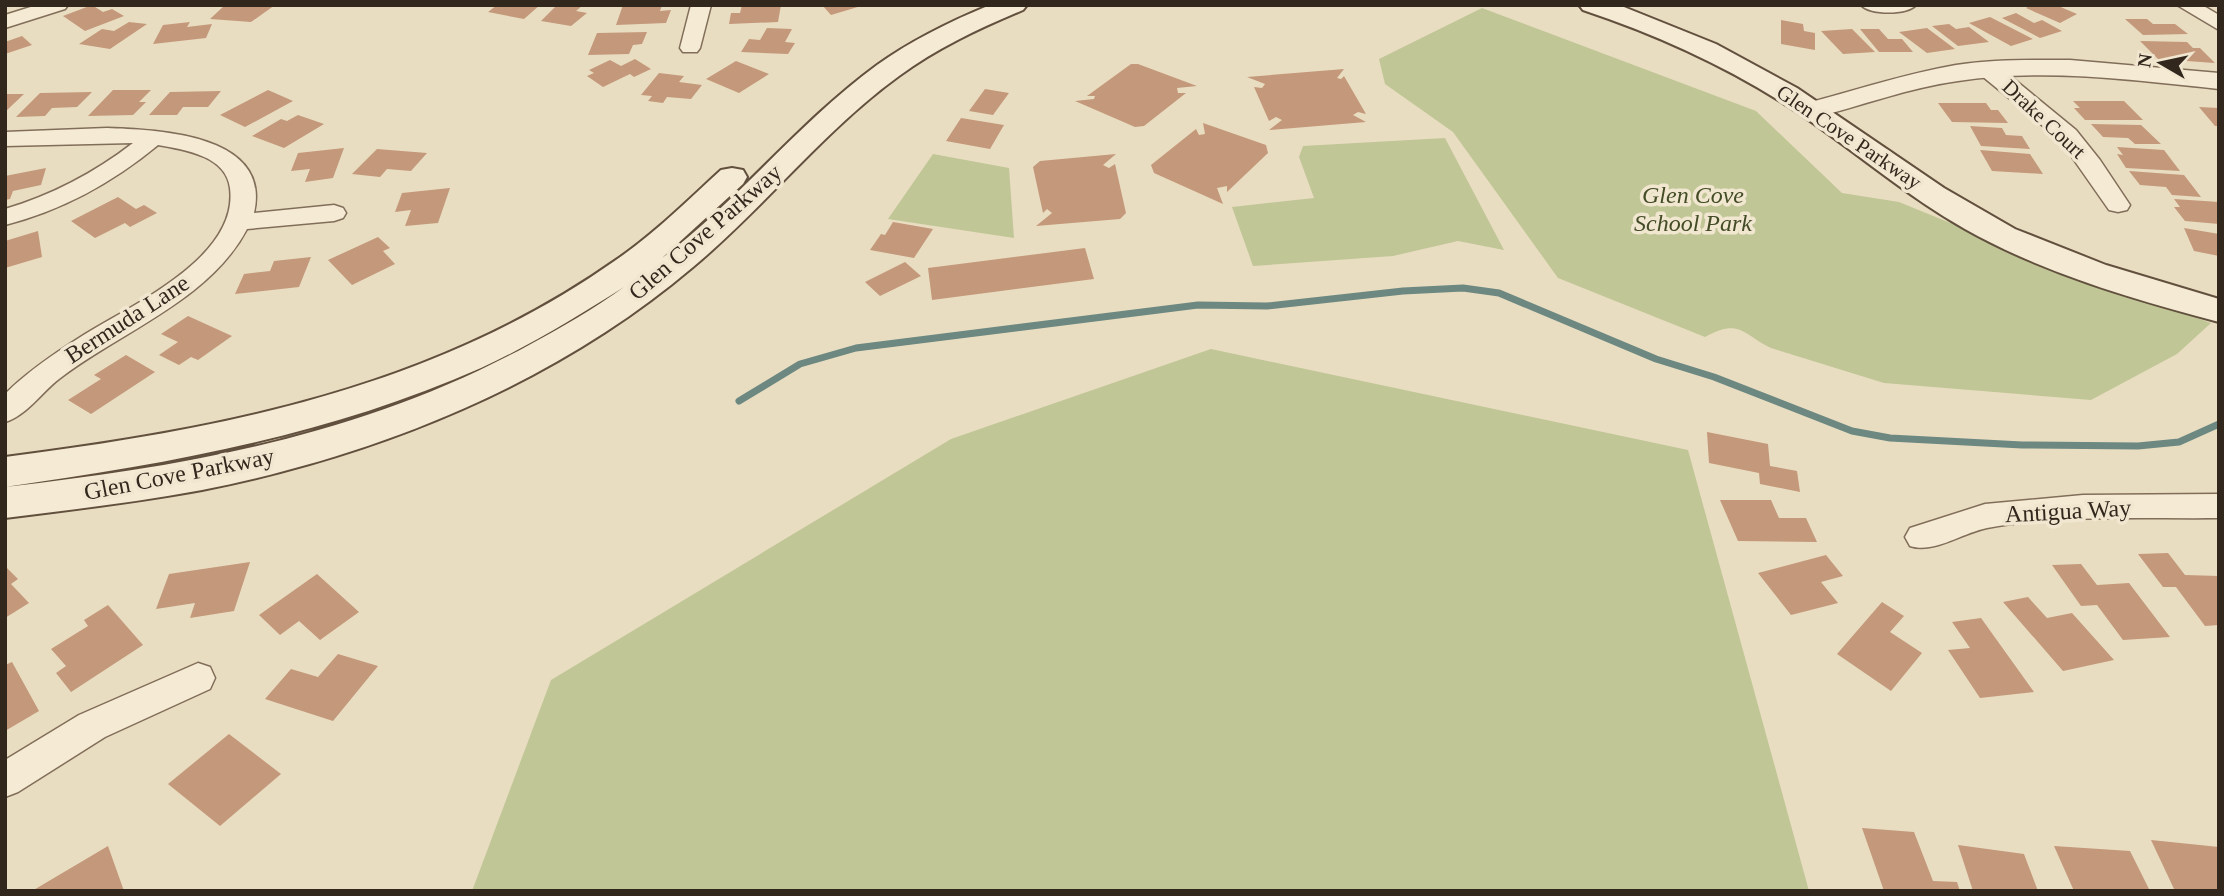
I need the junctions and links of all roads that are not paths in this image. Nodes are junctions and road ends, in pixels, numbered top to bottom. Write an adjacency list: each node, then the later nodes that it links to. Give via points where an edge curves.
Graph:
1 (58, 5): 9 (street)
2 (701, 5): 10 (street)
3 (966, 5): 22 (main road, Glen Cove Parkway, via 920,26 837,80 618,275 550,319 461,364 351,405 240,435)
4 (1014, 5): 23 (main road, Glen Cove Parkway, via 939,37 887,71 635,297 556,346 474,387 410,415 276,457 206,474)
5 (1592, 5): 13 (main road, Glen Cove Parkway, via 1672,34)
6 (1639, 5): 13 (main road, Glen Cove Parkway, via 1744,50 1809,85)
7 (1871, 5): 8 (street)
8 (1906, 5)
9 (5, 22)
10 (690, 48)
11 (1990, 71): 12 (street, via 2051,67); 13 (street, via 1922,79); 16 (street, Drake Court, via 2068,135)
12 (2219, 81)
13 (1825, 107): 20 (main road, Glen Cove Parkway, via 1974,220 2073,267)
14 (153, 138): 15 (street); 18 (street, via 116,169 70,195); 19 (street, via 183,139 224,156 240,172 246,191)
15 (5, 139)
16 (2118, 205)
17 (334, 213): 19 (street)
18 (5, 217)
19 (241, 222): 21 (street, Bermuda Lane, via 193,277 72,353 26,388)
20 (2219, 311)
21 (5, 412)
22 (5, 472)
23 (5, 503)
24 (2219, 506): 25 (street, Antigua Way, via 2083,508 1985,516)
25 (1921, 537)
26 (198, 678): 27 (street, via 92,726)
27 (5, 780)

